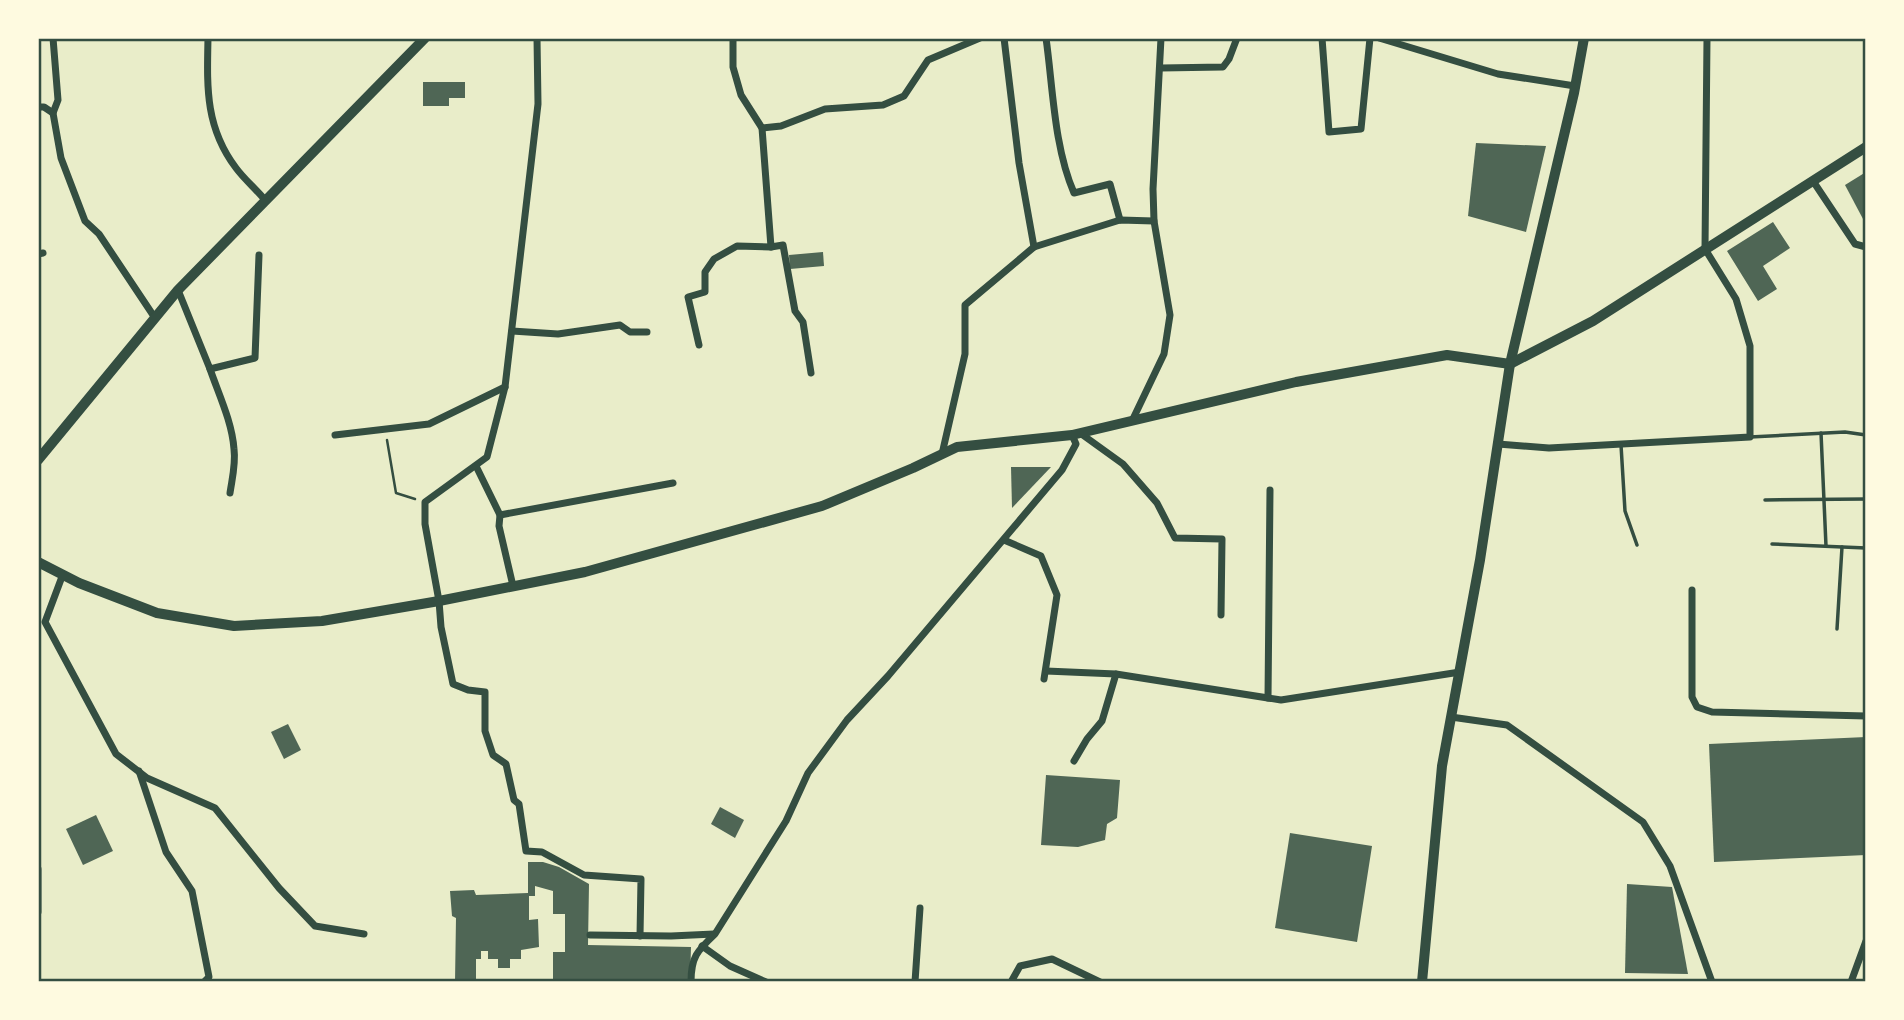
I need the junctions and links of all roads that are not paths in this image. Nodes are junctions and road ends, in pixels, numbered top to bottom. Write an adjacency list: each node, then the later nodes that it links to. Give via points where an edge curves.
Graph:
1 (53, 38): 19 (street, via 58,100)
2 (208, 38): 23 (street, via 211,121 236,168)
3 (425, 38): 23 (street)
4 (537, 38): 33 (street, via 538,104)
5 (733, 38): 20 (street, via 733,67 741,95)
6 (980, 38): 20 (street, via 929,60 904,96 883,105 825,109 781,126)
7 (1004, 38): 27 (street)
8 (1046, 38): 24 (street, via 1060,144 1074,193 1110,184)
9 (1161, 38): 16 (street)
10 (1237, 38): 16 (street, via 1223,67)
11 (1322, 38): 12 (street, via 1329,132 1361,130)
12 (1370, 38)
13 (1379, 38): 17 (street, via 1498,74)
14 (1584, 38): 17 (street)
15 (1707, 38): 29 (street)
16 (1160, 68): 25 (street)
17 (1575, 86): 36 (street)
18 (38, 107): 19 (street)
19 (53, 113): 32 (street, via 61,158 85,221 99,234)
20 (762, 128): 26 (street)
21 (1866, 147): 22 (main road)
22 (1812, 181): 28 (street, via 1855,244); 29 (main road)
23 (265, 200): 31 (street)
24 (1120, 220): 25 (street); 27 (street)
25 (1154, 221): 40 (street, via 1170,315 1164,354)
26 (771, 247): 35 (street, via 737,246 714,259 705,272 705,292 688,296); 38 (street, via 783,245)
27 (1034, 247): 48 (street, via 965,305 965,354)
28 (1866, 247)
29 (1705, 249): 36 (main road, via 1593,321); 45 (street, via 1736,299 1750,346)
30 (259, 256): 37 (street, via 255,358)
31 (178, 290): 32 (street); 37 (street)
32 (155, 318): 49 (street)
33 (512, 331): 34 (street, via 558,334 620,325 630,332); 39 (street)
34 (647, 332)
35 (699, 345)
36 (1510, 364): 40 (main road, via 1447,355 1296,382); 47 (street)
37 (210, 369): 53 (street, via 234,448)
38 (811, 373)
39 (505, 387): 43 (street, via 429,424); 50 (street, via 487,457)
40 (1132, 421): 42 (main road)
41 (1821, 433): 44 (lane); 45 (lane); 56 (lane)
42 (1076, 434): 48 (main road, via 957,447); 58 (street, via 1076,444 1062,470); 69 (street, via 1122,464 1157,503 1175,538 1222,539)
43 (335, 435)
44 (1866, 435)
45 (1750, 437): 46 (street)
46 (1621, 443): 47 (street, via 1549,448); 60 (lane, via 1625,511)
47 (1499, 444): 71 (street)
48 (942, 454): 66 (main road, via 822,506 585,572)
49 (38, 460)
50 (476, 466): 57 (street); 68 (street, via 425,502)
51 (673, 483): 57 (street)
52 (1270, 490): 73 (street)
53 (230, 493)
54 (1866, 499): 56 (lane)
55 (1765, 500): 56 (lane)
56 (1824, 500): 61 (lane)
57 (500, 514): 66 (street)
58 (1004, 540): 72 (street, via 1041,556 1057,595 1045,675); 82 (street, via 847,720 808,773 786,821)
59 (1772, 544): 61 (lane)
60 (1637, 545)
61 (1826, 546): 62 (lane)
62 (1842, 547): 63 (lane); 70 (lane)
63 (1866, 548)
64 (38, 562): 65 (main road)
65 (63, 575): 68 (main road, via 157,613 234,626 323,621); 77 (street, via 45,622 116,754)
66 (513, 586): 68 (main road)
67 (1692, 590): 74 (street, via 1692,697 1697,707 1712,712)
68 (439, 601): 84 (street, via 453,684 485,692 485,731 493,755 506,764 513,800 519,804 526,851 542,852 584,875 641,879)
69 (1221, 615)
70 (1837, 629)
71 (1460, 672): 73 (street, via 1281,701); 75 (street)
72 (1116, 674): 73 (street); 76 (street, via 1102,721)
73 (1268, 698)
74 (1866, 716)
75 (1451, 718): 93 (street, via 1442,766); 94 (street, via 1507,725 1643,822 1670,866)
76 (1074, 761)
77 (138, 771): 81 (street, via 215,808 315,926); 87 (street, via 166,852 192,891 209,977)
78 (38, 869): 80 (street)
79 (920, 908): 90 (street)
80 (38, 912)
81 (364, 934)
82 (715, 934): 84 (street); 86 (street)
83 (590, 935): 84 (street)
84 (640, 936)
85 (1866, 941): 95 (street)
86 (702, 946): 88 (street, via 691,963); 89 (street)
87 (204, 982)
88 (691, 982)
89 (765, 982)
90 (915, 982)
91 (1011, 982): 92 (street, via 1020,966 1052,959)
92 (1100, 982)
93 (1422, 982)
94 (1712, 982)
95 (1851, 982)

